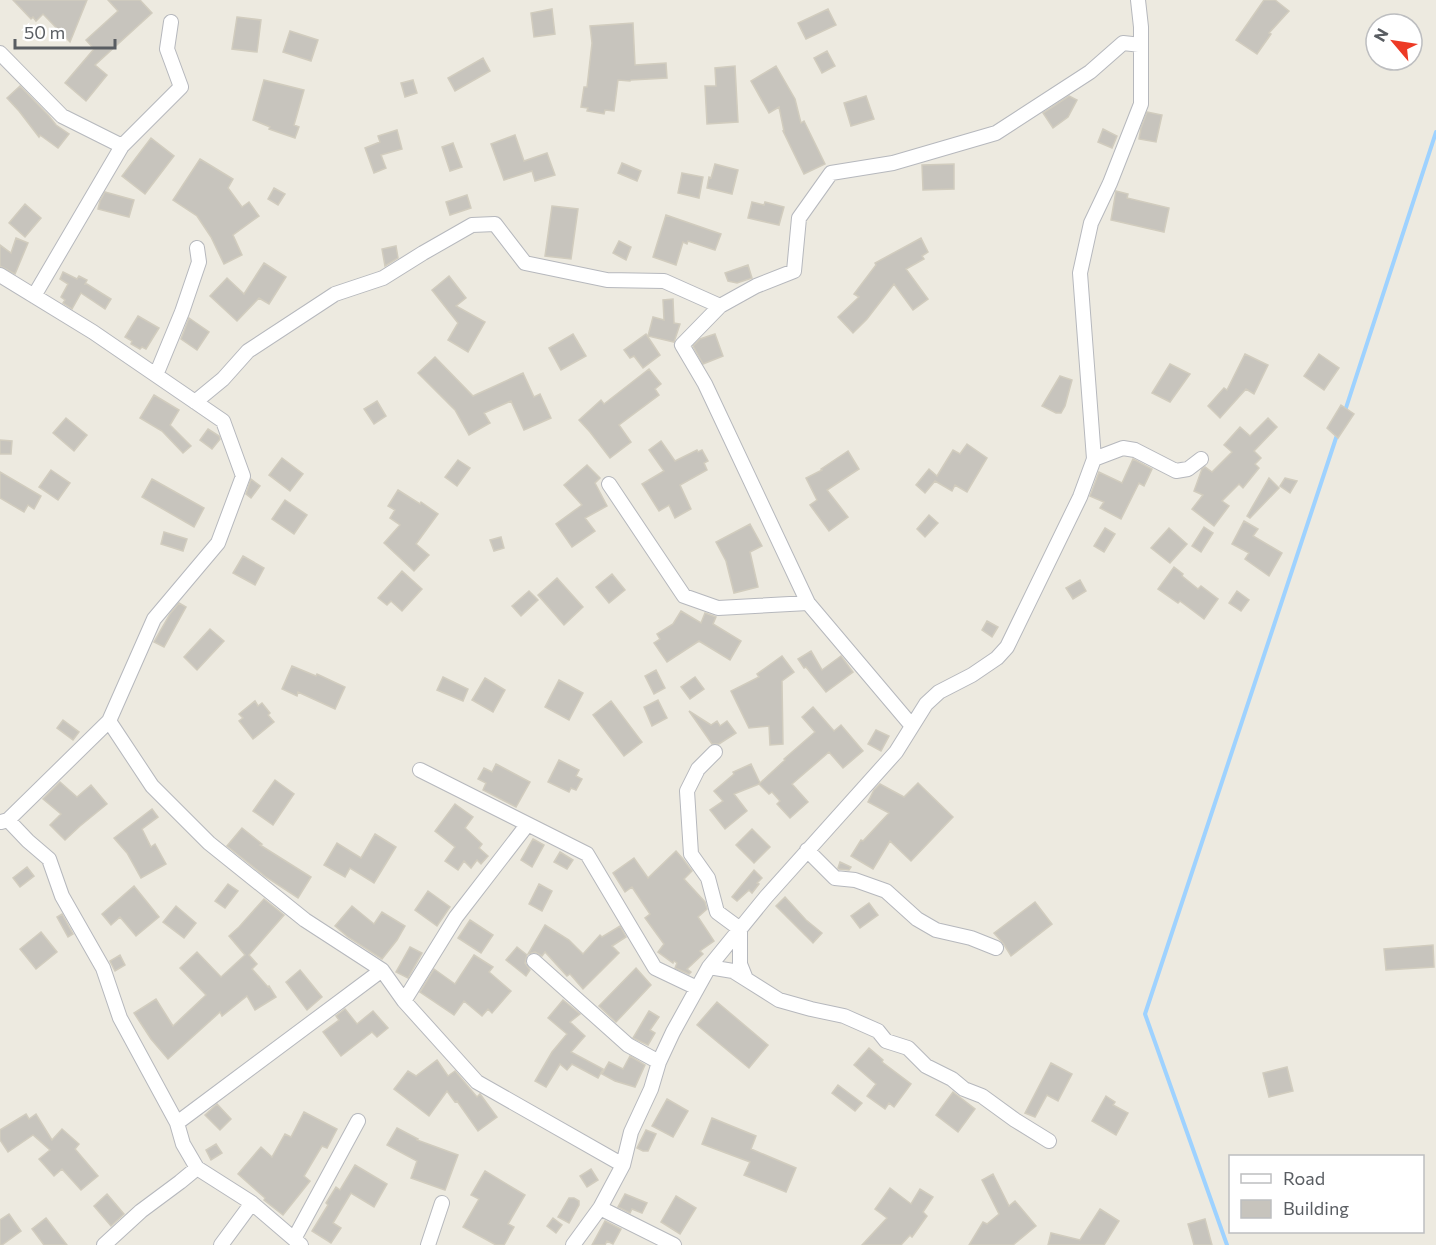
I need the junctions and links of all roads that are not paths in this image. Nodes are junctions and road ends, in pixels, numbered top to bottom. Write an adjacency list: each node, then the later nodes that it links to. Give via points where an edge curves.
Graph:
1 (1138, 0): 3 (street)
2 (171, 22): 5 (street, via 167,49 182,87)
3 (1141, 45): 9 (street, via 1123,43 1090,72 996,133 893,163 831,173 799,218 794,271); 12 (street, via 1141,104 1091,223 1080,273)
4 (0, 53): 5 (street, via 62,116)
5 (122, 146): 8 (street)
6 (197, 248): 10 (street, via 199,262)
7 (0, 275): 8 (street)
8 (34, 296): 10 (street)
9 (720, 306): 11 (street, via 664,281 607,280 525,262 495,224 472,225 383,278 335,294 248,351); 15 (street, via 682,345 705,384)
10 (156, 375): 11 (street)
11 (195, 402): 16 (street, via 223,421 243,476 218,543 154,619)
12 (1094, 459): 13 (street, via 1123,447 1176,471 1188,469); 17 (street, via 1080,497 1007,646 998,658 939,692)
13 (1201, 459)
14 (609, 484): 15 (street, via 684,596 718,608)
15 (808, 603): 17 (street)
16 (109, 721): 20 (street); 27 (street, via 152,786 210,843 305,921)
17 (912, 726): 22 (street, via 896,752)
18 (715, 752): 23 (street, via 698,769 687,791 691,854 708,878 717,912)
19 (420, 770): 21 (street)
20 (4, 821): 33 (street, via 49,860 62,896 103,968 120,1018)
21 (527, 825): 29 (street, via 587,854 655,968); 30 (street, via 456,917)
22 (807, 850): 23 (street); 24 (street, via 835,878 855,880 886,891 917,919 936,930)
23 (740, 929): 26 (street); 28 (street, via 740,963)
24 (996, 948)
25 (534, 961): 31 (street, via 628,1045)
26 (709, 967): 28 (street, via 733,971); 29 (street)
27 (382, 970): 30 (street); 33 (street)
28 (746, 979): 34 (street, via 779,1000 844,1017 878,1031 886,1041 908,1048 926,1066 982,1096)
29 (697, 988): 31 (street)
30 (404, 1001): 35 (street, via 477,1082)
31 (659, 1062): 35 (street, via 631,1132)
32 (358, 1121): 40 (street)
33 (177, 1124): 36 (street)
34 (1049, 1141)
35 (623, 1165): 39 (street)
36 (197, 1168): 37 (street); 41 (street)
37 (252, 1203): 40 (street); 42 (street)
38 (442, 1203): 43 (street)
39 (600, 1208): 44 (street); 45 (street)
40 (297, 1242)
41 (104, 1245)
42 (221, 1245)
43 (429, 1245)
44 (573, 1245)
45 (674, 1245)

